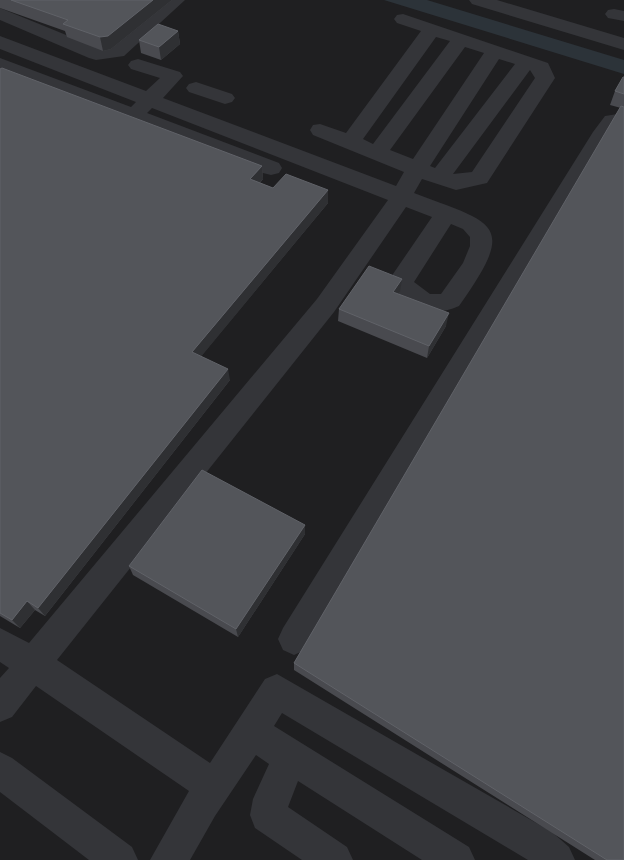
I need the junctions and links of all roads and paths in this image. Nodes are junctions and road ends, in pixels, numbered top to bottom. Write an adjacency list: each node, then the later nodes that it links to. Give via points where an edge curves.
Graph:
1 (176, 0): 3 (street, via 117,52 104,54 96,54)
2 (478, 0): 8 (street)
3 (0, 14)
4 (403, 19): 5 (street)
5 (432, 29): 6 (street); 21 (street)
6 (461, 39): 9 (street); 22 (street)
7 (0, 42): 13 (street)
8 (624, 44)
9 (495, 51): 10 (street); 23 (street)
10 (526, 62): 24 (street); 24 (street, via 541,67 544,78 479,178 456,183)
11 (138, 65): 17 (street, via 173,76)
12 (2, 68): 15 (street)
13 (92, 77): 15 (street); 17 (street)
14 (196, 88): 16 (street)
15 (73, 93): 18 (street)
16 (225, 98)
17 (150, 99): 18 (street); 25 (street)
18 (132, 116): 25 (street, via 298,178)
19 (624, 119): 27 (street, via 612,120 603,132)
20 (320, 130): 21 (street)
21 (352, 141): 22 (street)
22 (378, 152): 23 (street)
23 (417, 169): 24 (street); 25 (street)
24 (440, 177)
25 (397, 206): 26 (street); 29 (street, via 291,348)
26 (446, 214)
27 (294, 639)
28 (0, 644): 29 (street)
29 (33, 664): 30 (street); 34 (street)
30 (0, 705)
31 (250, 732): 32 (street); 34 (street); 39 (street, via 273,694 277,691 282,693 539,845)
32 (291, 757): 37 (street, via 271,799 268,816); 38 (street)
33 (0, 770): 35 (street)
34 (215, 787): 36 (street)
35 (120, 860)
36 (169, 860)
37 (334, 860)
38 (456, 860)
39 (556, 860)

